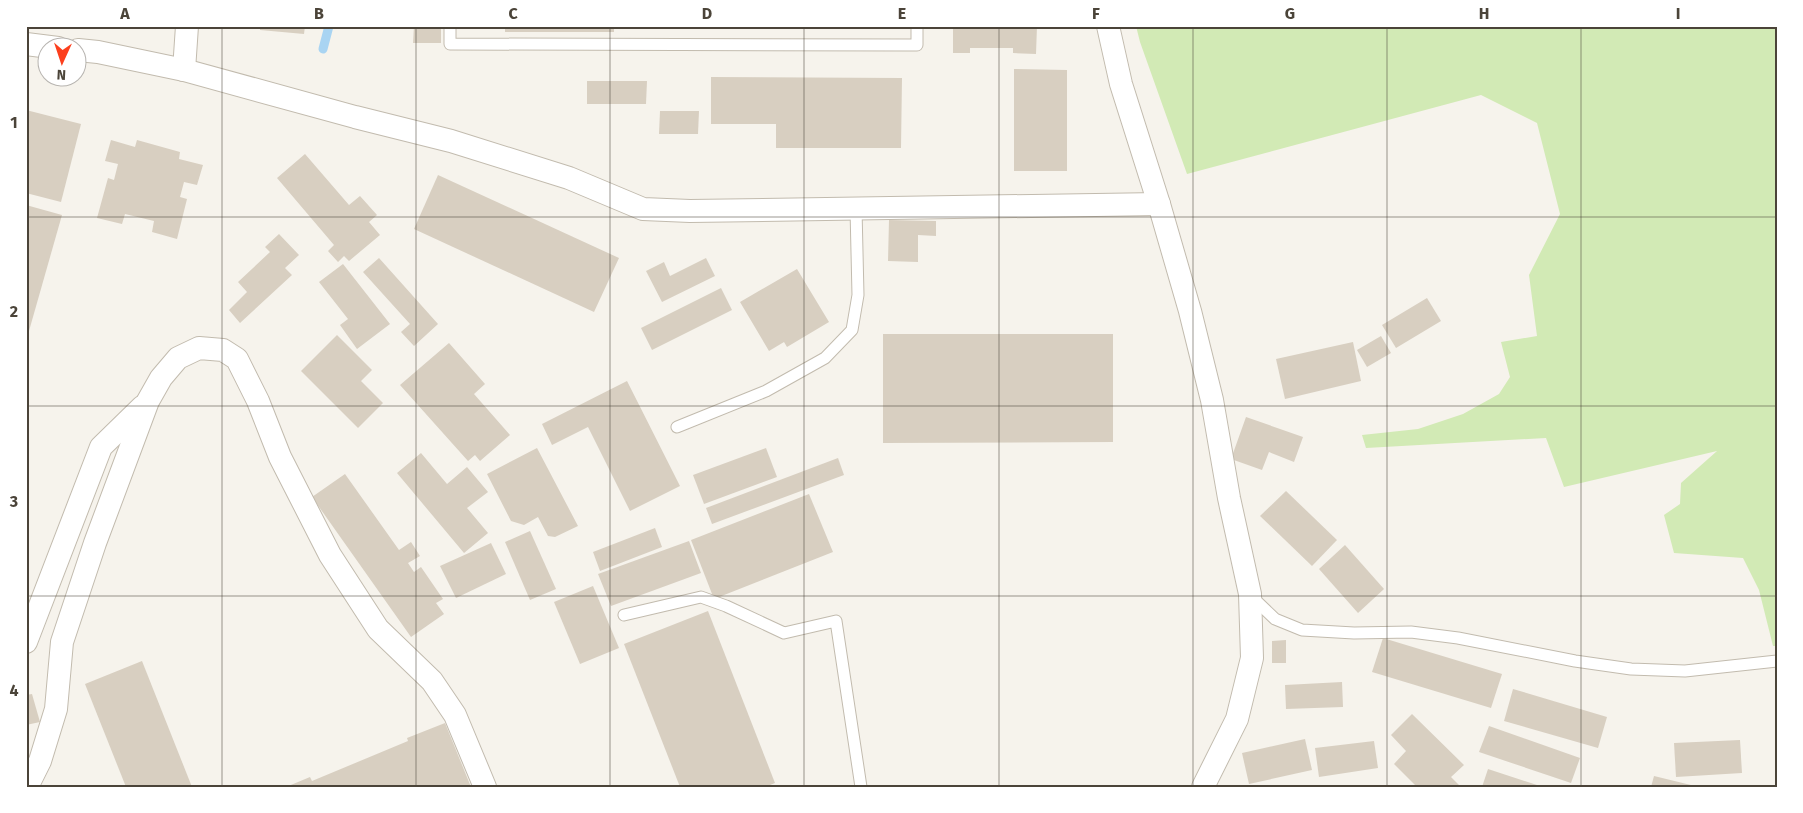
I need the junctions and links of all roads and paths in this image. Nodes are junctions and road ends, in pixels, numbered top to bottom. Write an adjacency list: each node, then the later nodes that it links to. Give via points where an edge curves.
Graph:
1 (187, 26): 6 (street)
2 (450, 26): 3 (lane, via 450,44 917,45)
3 (917, 26)
4 (1108, 26): 7 (street, via 1121,84)
5 (88, 51): 6 (street)
6 (184, 70): 8 (street, via 460,144 568,178 643,209)
7 (1160, 204): 8 (street); 11 (street, via 1212,400)
8 (856, 209): 10 (lane, via 858,295 852,330 825,358 766,392)
9 (148, 401): 13 (street, via 101,448); 15 (street, via 62,642 56,709 40,761); 16 (street, via 178,358 199,348 223,350 238,359 280,457 330,555 378,629 432,681 455,715)
10 (677, 427)
11 (1250, 594): 14 (lane, via 1275,619 1302,630 1411,632 1631,669 1685,671); 18 (street, via 1252,658 1237,719)
12 (624, 615): 17 (lane, via 701,597 784,633 836,621)
13 (26, 642)
14 (1777, 661)
15 (27, 787)
16 (485, 787)
17 (861, 787)
18 (1203, 787)

